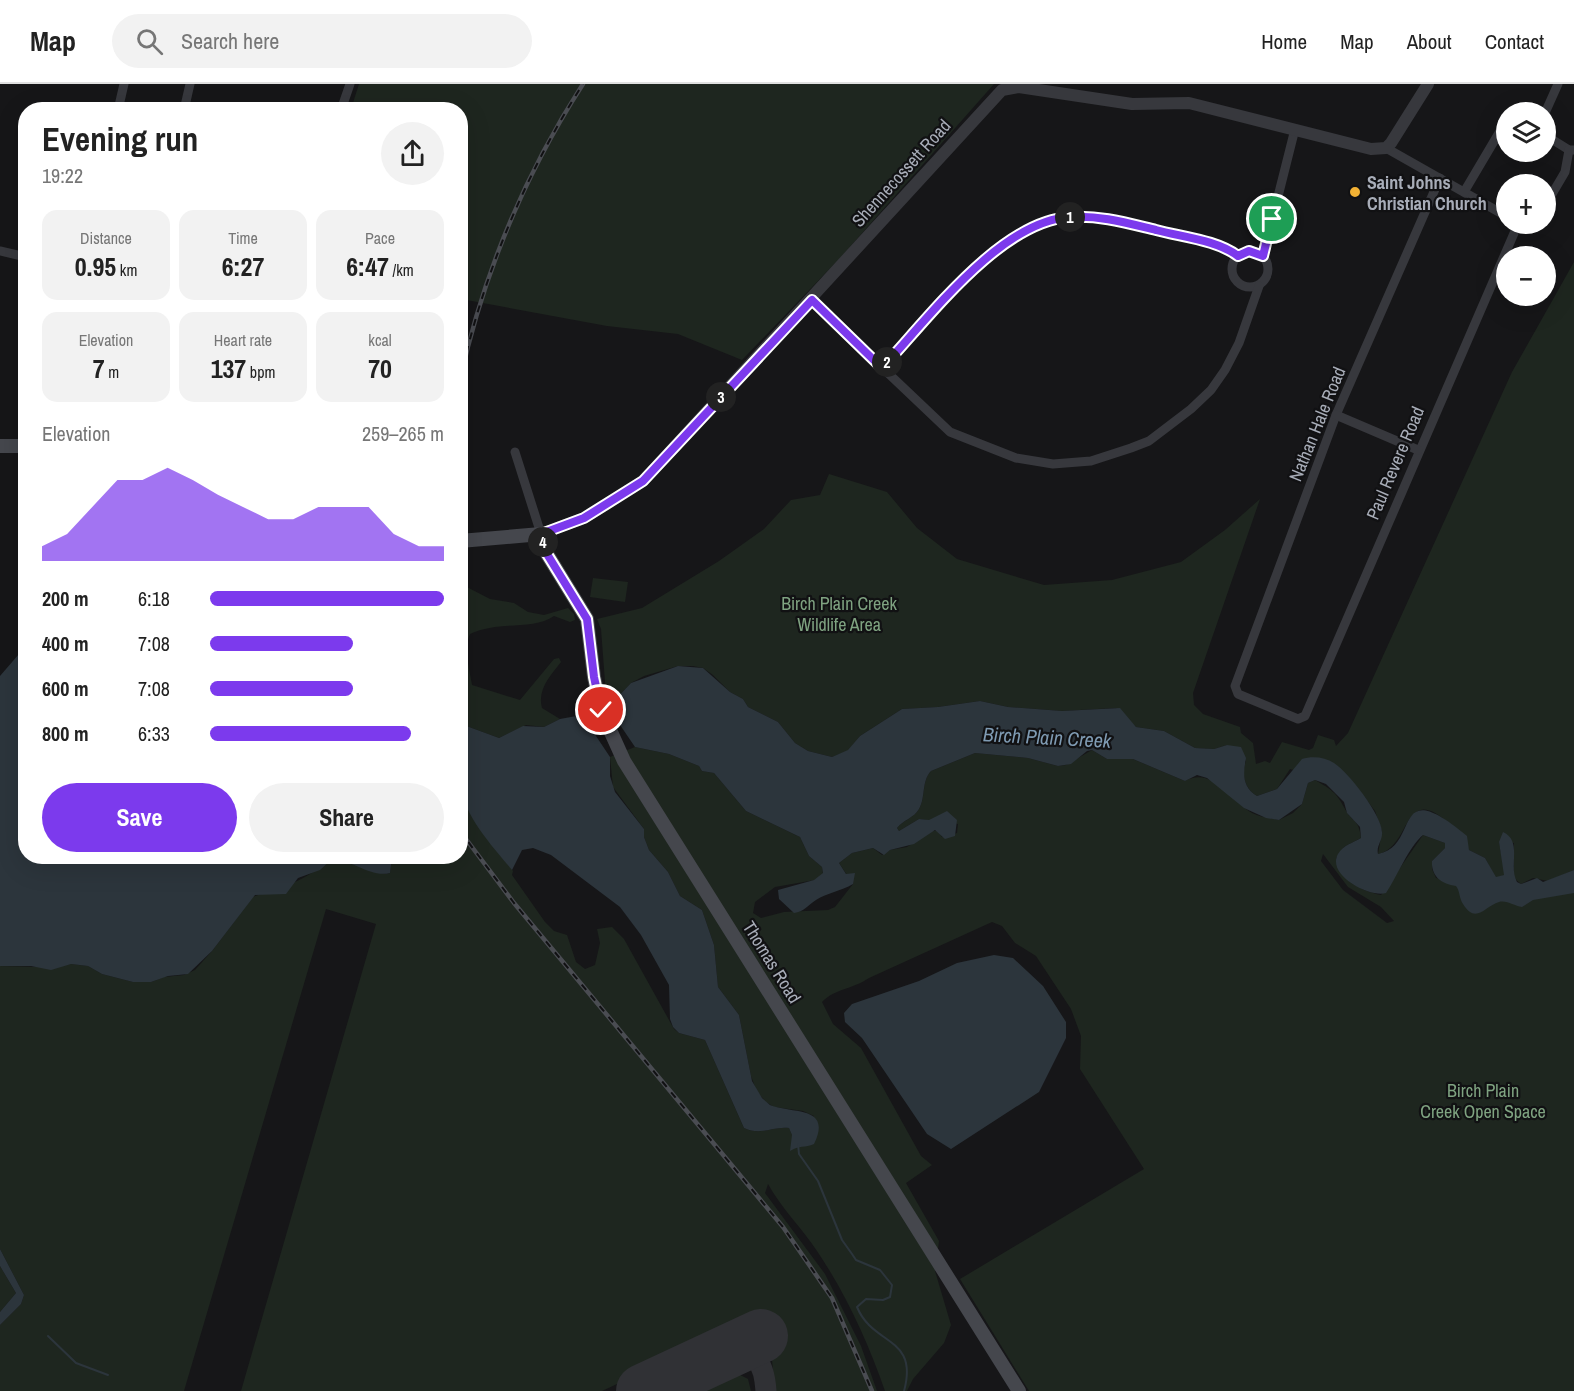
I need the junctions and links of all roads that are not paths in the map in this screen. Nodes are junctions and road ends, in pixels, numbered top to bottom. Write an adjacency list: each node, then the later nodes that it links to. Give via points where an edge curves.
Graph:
1 (123, 84): 6 (street)
2 (190, 84): 7 (street)
3 (350, 84): 8 (street)
4 (1428, 84): 13 (street, via 1397,136)
5 (1558, 84): 9 (street)
6 (120, 102)
7 (186, 102)
8 (344, 102)
9 (1550, 102)
10 (1295, 129): 13 (street, Shennecossett Road, via 1371,149); 23 (street); 26 (street, Shennecossett Road, via 1189,103 1132,104 1010,86 990,100)
11 (1496, 138): 17 (street)
12 (1556, 141): 14 (street)
13 (1386, 147): 15 (street)
14 (1572, 150): 16 (street)
15 (1440, 178): 17 (street); 29 (street, Nathan Hale Road)
16 (1556, 187)
17 (1464, 192): 18 (street)
18 (1496, 210)
19 (1514, 234): 32 (street, Paul Revere Road)
20 (0, 251): 21 (street)
21 (18, 255)
22 (1238, 256): 23 (street, via 1249,251); 25 (street, via 1233,276); 28 (street, via 1218,246 1109,219 1051,220 1030,227 993,251)
23 (1263, 256): 24 (street, via 1269,271)
24 (1259, 286): 25 (street); 27 (street)
25 (1246, 287): 27 (street)
26 (812, 300): 28 (street); 34 (street, Shennecossett Road, via 643,481 584,518)
27 (1251, 307): 28 (street, via 1239,343 1211,390 1149,441 1091,461 1028,462 967,440 950,432)
28 (882, 368)
29 (1336, 415): 32 (street); 36 (street, Nathan Hale Road, via 1235,686 1238,694 1298,719)
30 (0, 446): 31 (main road)
31 (18, 446)
32 (1418, 450): 36 (street, Paul Revere Road)
33 (515, 452): 34 (street)
34 (541, 534): 35 (main road, Shennecossett Road); 37 (main road, Thomas Road, via 547,554 587,619 602,713 637,783)
35 (468, 540)
36 (1305, 716)
37 (1019, 1391)

